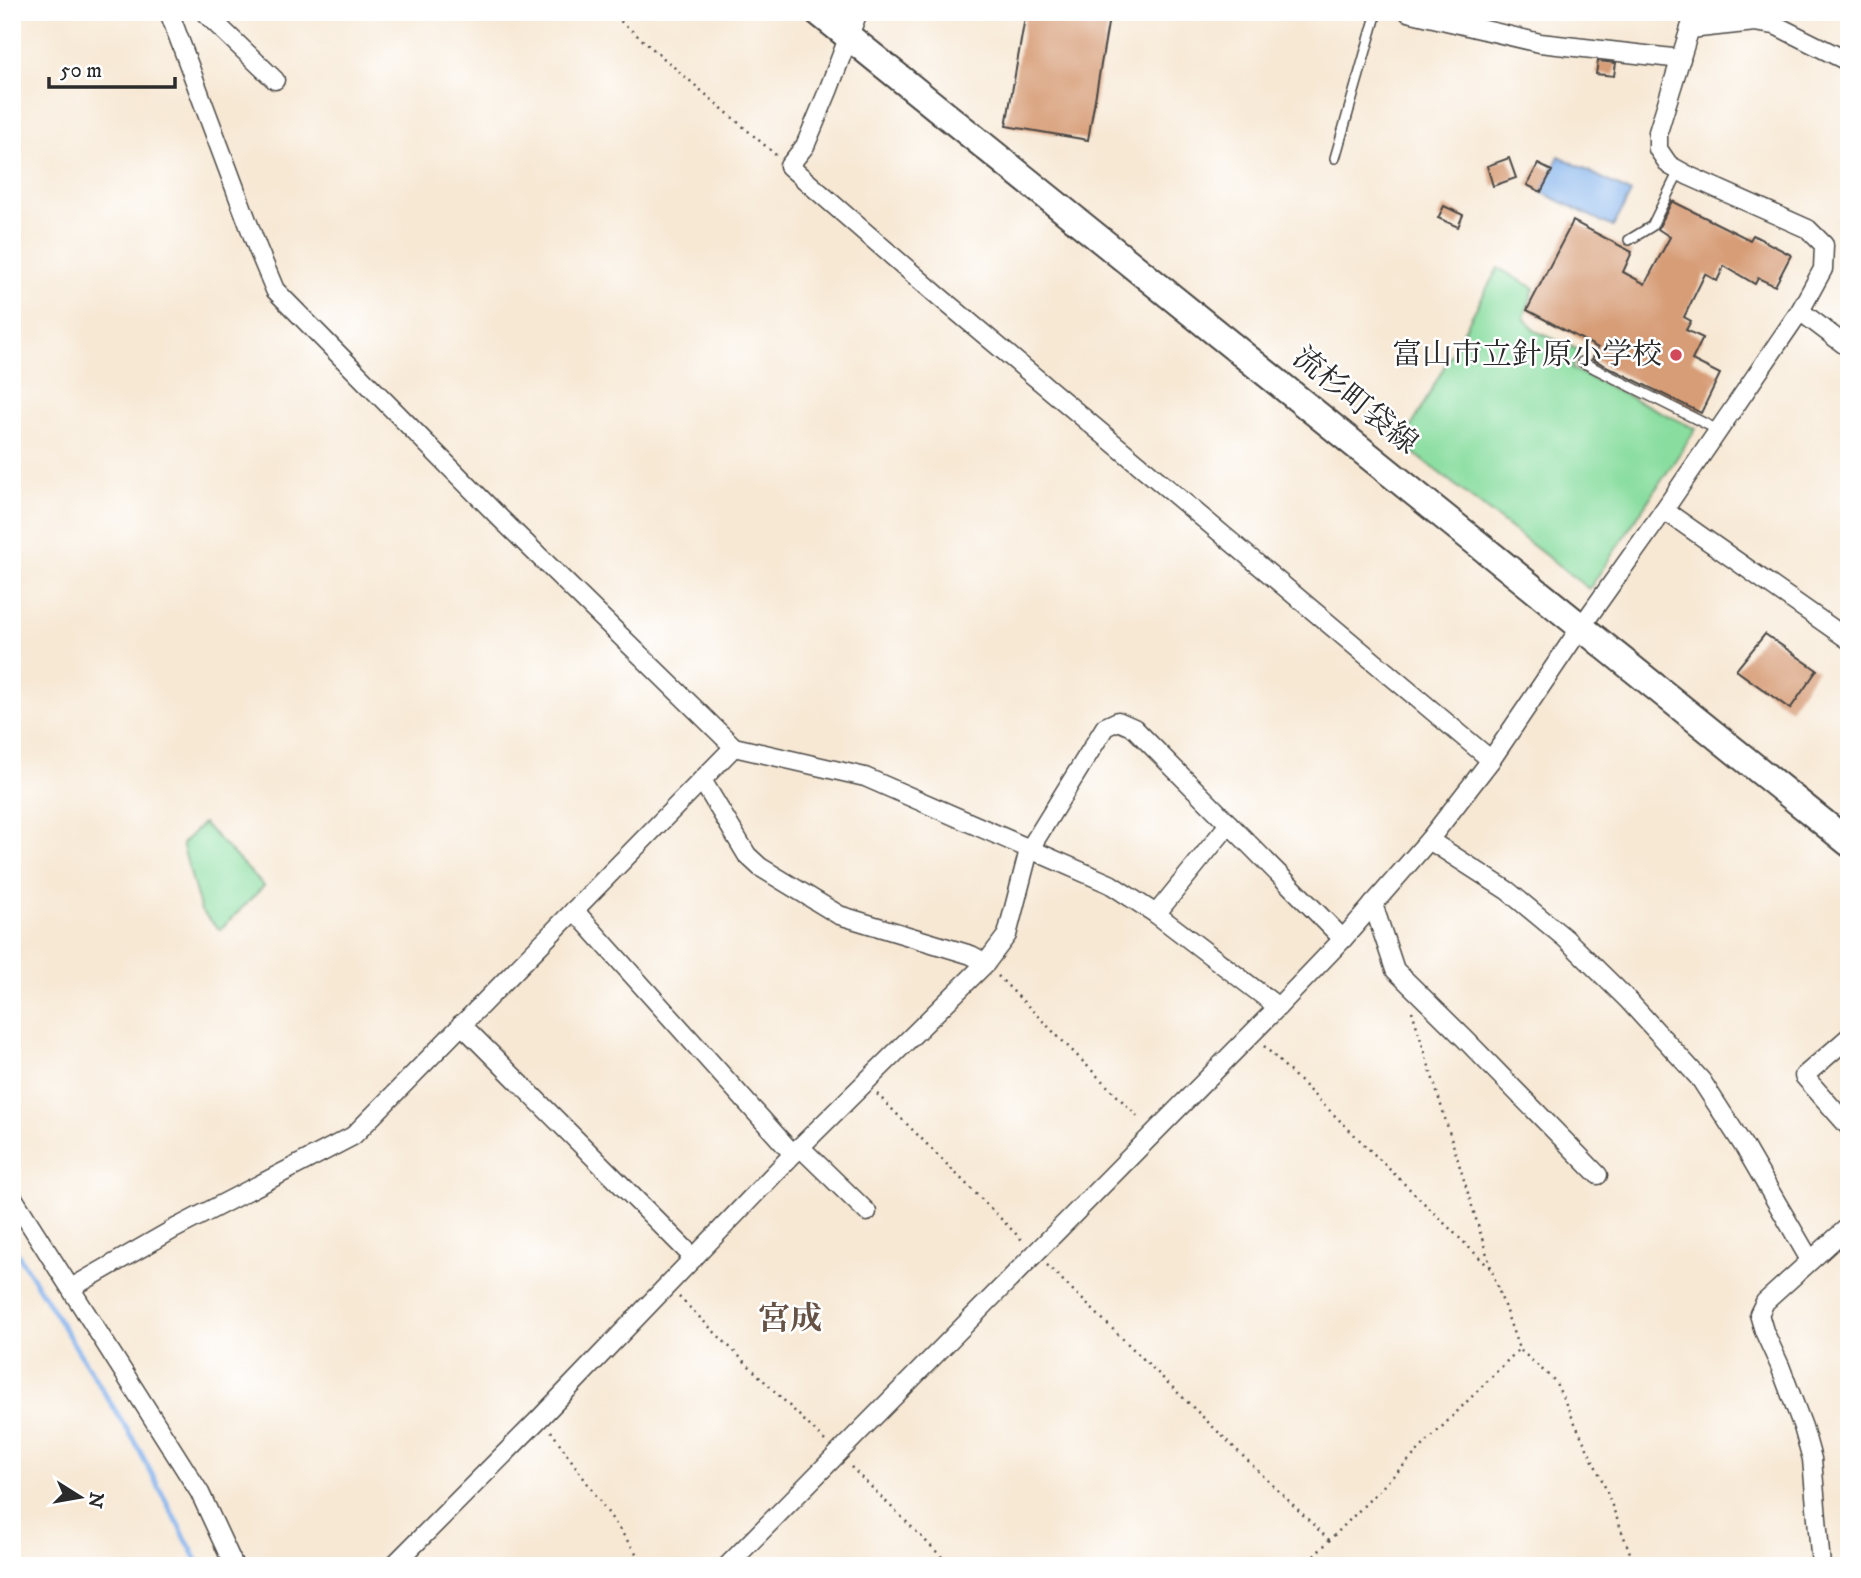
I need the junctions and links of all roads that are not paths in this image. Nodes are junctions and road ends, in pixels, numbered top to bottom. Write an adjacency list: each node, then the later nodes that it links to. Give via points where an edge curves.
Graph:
1 (169, 12): 22 (street, via 275,290 500,519)
2 (204, 12): 11 (street)
3 (818, 12): 8 (main road, 流杉町袋線)
4 (858, 12): 8 (street)
5 (1377, 12): 12 (lane)
6 (1408, 12): 9 (street, via 1540,43)
7 (1693, 21): 9 (street); 10 (street, via 1775,25)
8 (849, 38): 20 (main road, 流杉町袋線); 23 (street, via 804,146 789,166)
9 (1681, 59): 13 (street, via 1658,132 1658,149)
10 (1849, 62)
11 (275, 80)
12 (1335, 158)
13 (1679, 171): 14 (lane, via 1652,226); 15 (street, via 1808,229 1824,246 1823,269)
14 (1629, 240)
15 (1800, 311): 16 (street); 18 (street)
16 (1849, 348)
17 (1582, 362): 18 (lane)
18 (1718, 430): 19 (street)
19 (1664, 510): 20 (street); 21 (street)
20 (1581, 626): 23 (street); 27 (main road, 流杉町袋線)
21 (1849, 640)
22 (734, 747): 24 (street); 28 (street, via 865,777)
23 (1491, 760): 26 (street)
24 (702, 780): 30 (street); 33 (street, via 747,855 760,867 839,915)
25 (1228, 824): 28 (street, via 1134,728 1118,721 1105,727); 31 (street); 32 (street)
26 (1429, 840): 29 (street); 44 (street, via 1508,891 1566,939 1701,1080)
27 (1849, 843)
28 (1029, 850): 31 (street, via 1110,884); 33 (street, via 1007,935)
29 (1373, 904): 32 (street); 39 (street, via 1395,970)
30 (574, 910): 35 (street); 38 (street)
31 (1156, 914): 34 (street)
32 (1343, 939): 34 (street)
33 (986, 963): 38 (street)
34 (1278, 1007): 48 (street)
35 (461, 1024): 43 (street); 45 (street, via 354,1136)
36 (1849, 1037): 37 (street, via 1804,1076)
37 (1849, 1127)
38 (796, 1150): 41 (street); 43 (street)
39 (1598, 1175)
40 (12, 1196): 45 (street)
41 (867, 1212)
42 (1849, 1226): 44 (street)
43 (694, 1258): 47 (street)
44 (1810, 1260): 49 (street, via 1765,1302 1759,1314 1812,1459)
45 (71, 1288): 46 (street, via 200,1493)
46 (234, 1566)
47 (393, 1566)
48 (727, 1566)
49 (1821, 1566)

